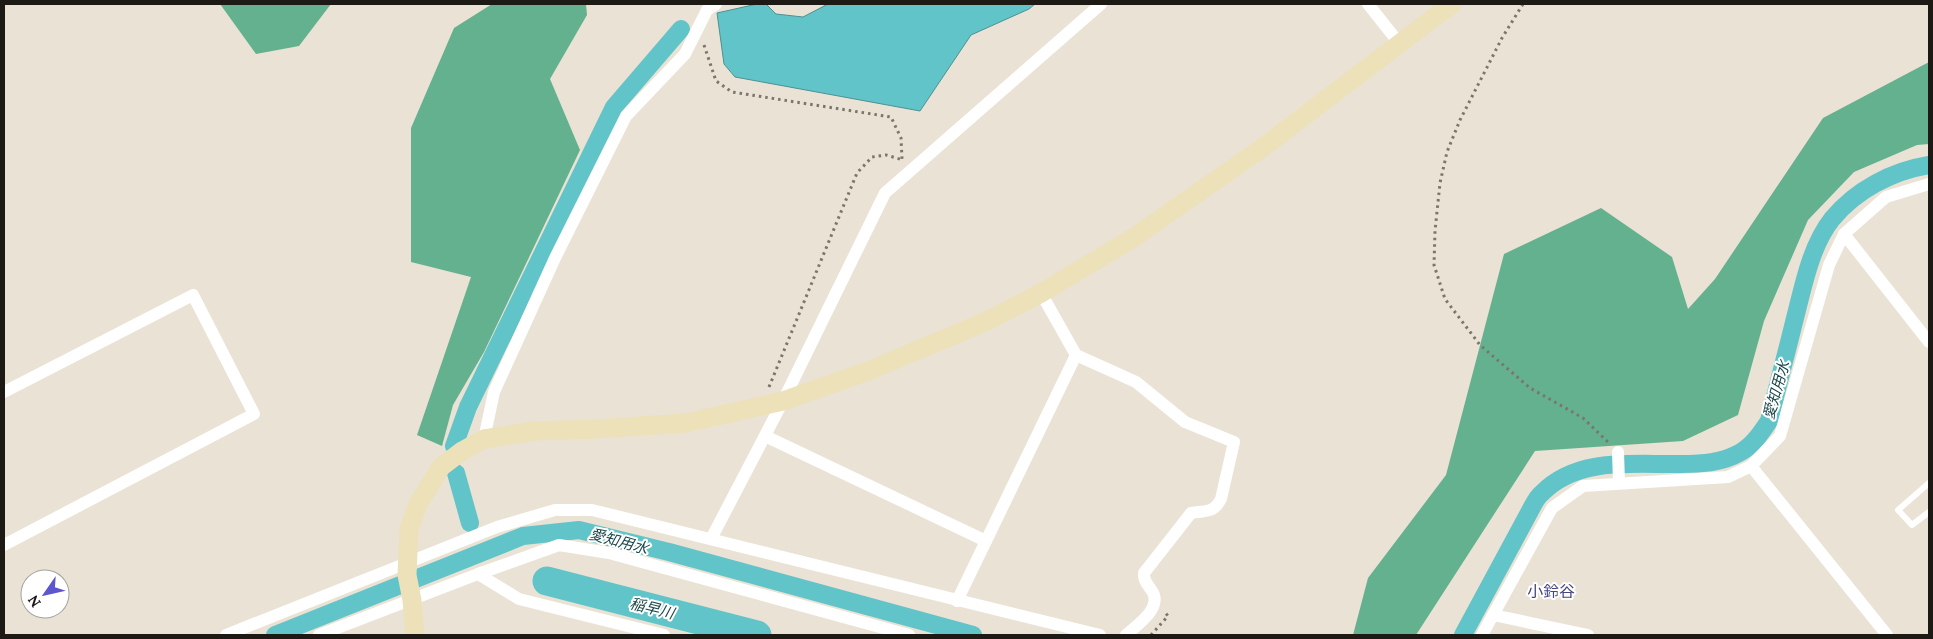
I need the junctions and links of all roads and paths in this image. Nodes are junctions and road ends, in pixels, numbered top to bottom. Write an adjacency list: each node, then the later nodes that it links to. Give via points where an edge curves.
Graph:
1 (716, 4): 6 (street, via 707,10)
2 (1101, 4): 9 (street)
3 (1368, 4): 7 (street)
4 (1452, 4): 7 (street)
5 (1523, 4): 20 (path, via 1502,38 1447,152 1439,192 1434,265 1445,299 1480,345 1530,388 1583,418)
6 (698, 29): 8 (path, via 716,81 724,87 732,92 891,117 901,138); 19 (street, via 686,54 626,116 555,258 494,392)
7 (1399, 43): 12 (street, via 1262,148 1133,238)
8 (902, 159): 9 (path); 17 (path, via 886,155 872,157 857,173)
9 (909, 173): 16 (street, via 885,194)
10 (1929, 184): 11 (street, via 1886,197)
11 (1844, 234): 13 (street); 21 (street, via 1829,265 1780,436)
12 (1041, 293): 14 (street); 16 (street, via 987,321 868,371)
13 (1929, 342)
14 (1076, 355): 26 (street); 39 (street, via 1136,382 1185,422 1234,442 1217,507 1191,512 1144,573 1156,601 1151,611)
15 (4, 392): 27 (street, via 193,296 254,414)
16 (783, 401): 17 (street); 18 (street)
17 (761, 406): 19 (street, via 686,423 534,431)
18 (765, 436): 25 (street); 26 (street)
19 (484, 439): 28 (street, via 441,467 418,504 409,529)
20 (1618, 452): 22 (street)
21 (1750, 466): 22 (street, via 1728,477); 42 (street)
22 (1619, 479): 32 (street, via 1583,486 1552,508)
23 (1929, 483): 24 (lane, via 1898,510 1912,525)
24 (1929, 512)
25 (711, 539): 28 (street, via 592,510 555,510 497,526); 31 (street)
26 (986, 541): 31 (street)
27 (4, 545)
28 (407, 569): 30 (street); 33 (street)
29 (478, 574): 30 (street); 36 (street, via 518,599); 37 (street, via 559,545 609,553)
30 (412, 600): 34 (street); 35 (street)
31 (957, 601): 38 (street)
32 (1493, 615): 40 (street); 41 (street)
33 (226, 635)
34 (319, 635)
35 (415, 635)
36 (664, 635)
37 (909, 635)
38 (1100, 635)
39 (1126, 635)
40 (1482, 635)
41 (1588, 635)
42 (1887, 635)

